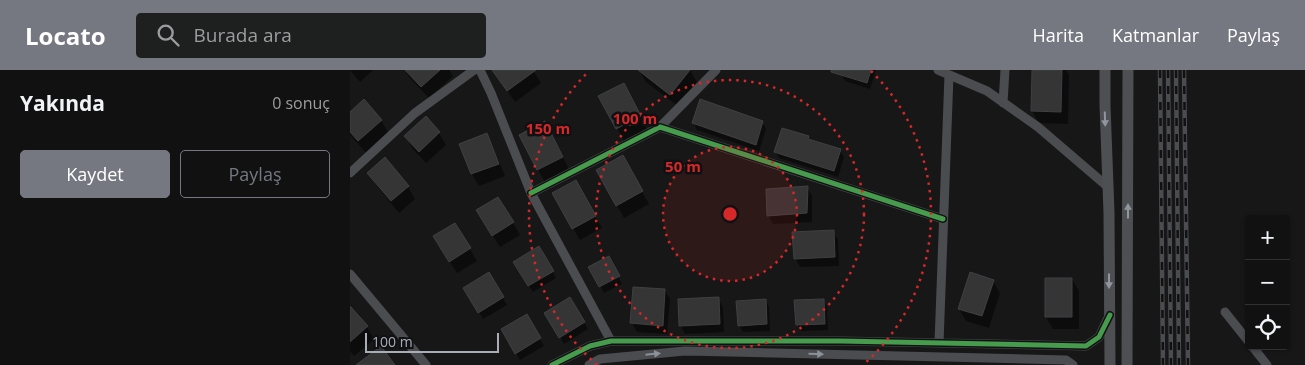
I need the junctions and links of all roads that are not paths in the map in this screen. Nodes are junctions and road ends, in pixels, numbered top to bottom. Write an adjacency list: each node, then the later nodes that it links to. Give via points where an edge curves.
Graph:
1 (474, 70): 11 (street, via 415,114)
2 (480, 70): 13 (street)
3 (716, 70): 10 (street)
4 (938, 70): 8 (street)
5 (1005, 70): 9 (street)
6 (1105, 70): 12 (main road, one-way to 12)
7 (1128, 70): 29 (main road, one-way to 7)
8 (949, 75): 9 (street, via 987,91); 14 (street)
9 (1003, 103): 12 (street, via 1038,128)
10 (660, 127): 13 (street); 14 (street)
11 (350, 173)
12 (1108, 188): 17 (main road, one-way to 17)
13 (531, 193): 19 (street)
14 (944, 219): 20 (street)
15 (350, 274): 24 (street)
16 (1225, 312): 18 (street)
17 (1110, 315): 20 (street, via 1099,337 1086,346); 28 (main road)
18 (1245, 337)
19 (611, 341): 20 (street); 25 (street, via 590,346)
20 (939, 343)
21 (1255, 350): 30 (street)
22 (601, 362): 23 (street, one-way to 23, via 685,351); 26 (street)
23 (1005, 362): 27 (street, via 1066,360)
24 (426, 365)
25 (552, 365)
26 (589, 365)
27 (1073, 365)
28 (1110, 365)
29 (1127, 365)
30 (1267, 365)

